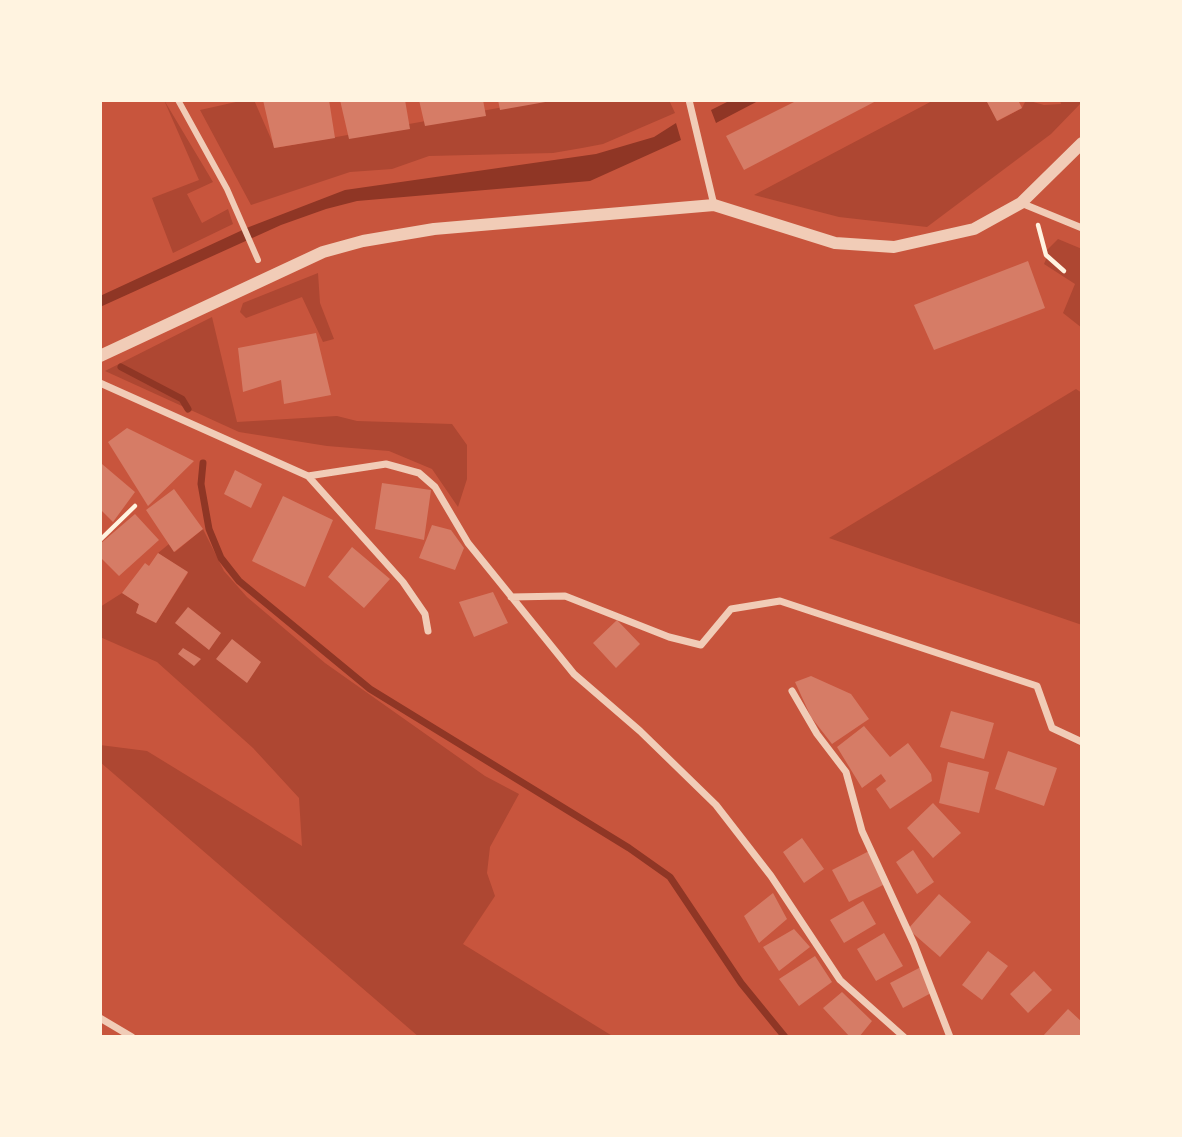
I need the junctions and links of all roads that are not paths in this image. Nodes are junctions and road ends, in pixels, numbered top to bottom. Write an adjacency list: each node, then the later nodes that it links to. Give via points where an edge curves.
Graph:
1 (178, 100): 7 (street, via 239,214)
2 (689, 100): 5 (street)
3 (1082, 143): 4 (street)
4 (1021, 203): 5 (street, via 974,229 894,247 835,243); 6 (street)
5 (714, 205): 8 (street, via 434,229 363,241 323,253)
6 (1082, 228)
7 (258, 260)
8 (100, 356)
9 (100, 383): 10 (street)
10 (308, 476): 11 (street, via 386,464 419,473 435,487 468,543); 12 (street, via 403,582 425,614)
11 (511, 597): 14 (street, via 565,596 701,645 731,608 780,601 1037,686 1052,728); 17 (street, via 574,674 716,805 771,876 840,980)
12 (428, 631)
13 (792, 691): 18 (street, via 846,772 862,831)
14 (1082, 742)
15 (100, 1018): 16 (street)
16 (132, 1037)
17 (904, 1037)
18 (950, 1037)

